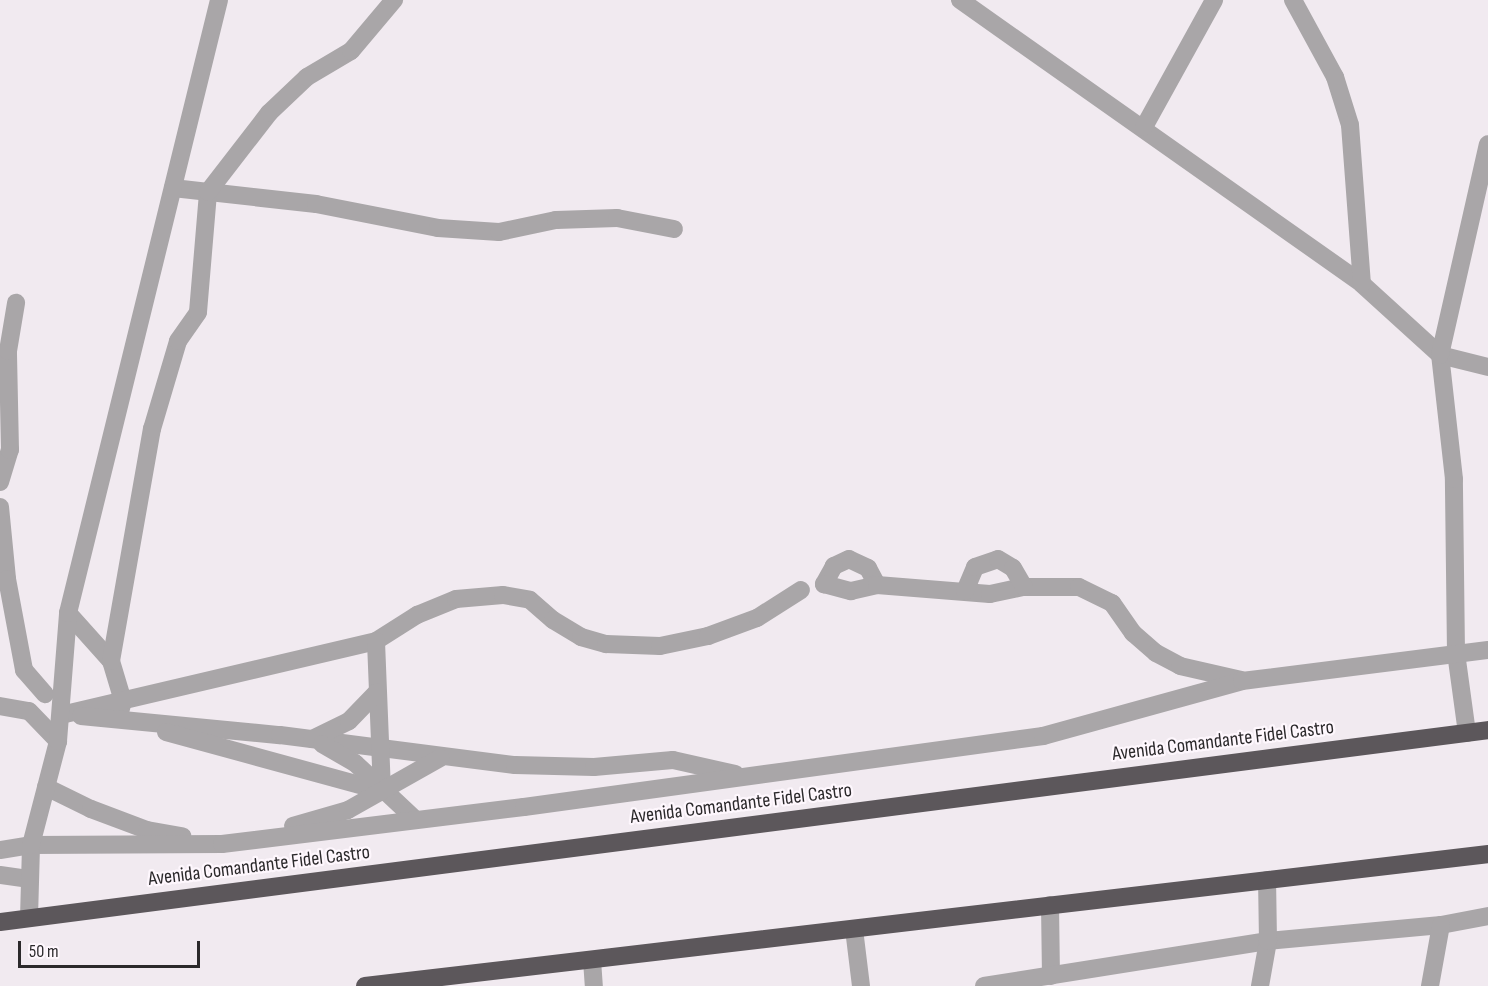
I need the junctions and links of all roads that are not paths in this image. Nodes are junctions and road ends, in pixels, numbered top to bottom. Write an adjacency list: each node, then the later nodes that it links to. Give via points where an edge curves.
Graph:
1 (219, 0): 8 (street)
2 (394, 0): 9 (street, via 351,51 307,77 269,113)
3 (960, 0): 6 (street)
4 (1214, 0): 6 (street)
5 (1293, 0): 11 (street, via 1335,77 1350,125)
6 (1143, 127): 11 (street)
7 (1488, 144): 13 (street)
8 (173, 188): 9 (street); 21 (street)
9 (208, 192): 10 (street, via 316,204 438,228 499,232 556,220 616,218); 25 (street, via 198,312 178,341 152,429)
10 (674, 230)
11 (1362, 284): 13 (street)
12 (16, 303): 15 (street, via 8,351 10,450)
13 (1440, 355): 14 (street); 24 (street, via 1454,479)
14 (1488, 367)
15 (0, 482)
16 (0, 507): 29 (street, via 7,579 24,670)
17 (878, 585): 17 (street, via 868,568 849,559 834,566 824,584 851,591); 20 (street)
18 (1024, 587): 20 (street, via 990,594); 20 (street, via 1013,568 998,559 975,567); 27 (street, via 1079,587 1112,603 1133,633 1156,653 1180,666)
19 (801, 590): 22 (street, via 757,618 708,636 660,646 606,644 581,637 530,600 503,595 456,599 417,615)
20 (965, 591)
21 (68, 613): 25 (street); 26 (street)
22 (376, 641): 28 (street); 30 (street)
23 (1488, 650): 24 (street)
24 (1456, 653): 27 (street); 36 (street)
25 (111, 661): 30 (street)
26 (64, 675): 29 (street); 33 (street)
27 (1242, 681): 41 (street, via 1043,736)
28 (378, 692): 37 (street, via 349,721); 39 (street)
29 (45, 694): 32 (street)
30 (123, 701): 33 (street); 34 (street)
31 (0, 706): 32 (street)
32 (29, 711): 38 (street)
33 (61, 715): 34 (street); 38 (street)
34 (117, 719): 37 (street); 43 (street)
35 (1488, 730): 36 (highway, Avenida Comandante Fidel Castro)
36 (1467, 733): 55 (highway, Avenida Comandante Fidel Castro)
37 (312, 739): 39 (street); 43 (street, via 355,763)
38 (58, 741): 42 (street)
39 (380, 749): 40 (street); 43 (street)
40 (440, 758): 41 (street, via 594,767 673,759); 43 (street)
41 (744, 777): 44 (street)
42 (46, 787): 46 (street, via 147,830); 47 (street)
43 (382, 791): 44 (street); 45 (street, via 348,810)
44 (417, 820): 45 (street)
45 (241, 842): 46 (street)
46 (222, 844): 47 (street)
47 (30, 845): 48 (street); 51 (street)
48 (0, 850)
49 (1488, 854): 52 (highway)
50 (0, 875): 51 (street)
51 (30, 879): 55 (street)
52 (1266, 880): 53 (highway); 59 (street)
53 (1050, 905): 58 (highway); 61 (street)
54 (1488, 916): 57 (street)
55 (29, 918): 56 (highway, Avenida Comandante Fidel Castro)
56 (0, 922)
57 (1441, 926): 59 (street); 67 (street)
58 (854, 928): 60 (highway); 64 (street)
59 (1268, 940): 61 (street); 66 (street)
60 (592, 960): 62 (highway); 63 (street)
61 (1051, 976): 65 (street)
62 (365, 986)
63 (594, 986)
64 (861, 986)
65 (984, 986)
66 (1260, 986)
67 (1430, 986)

